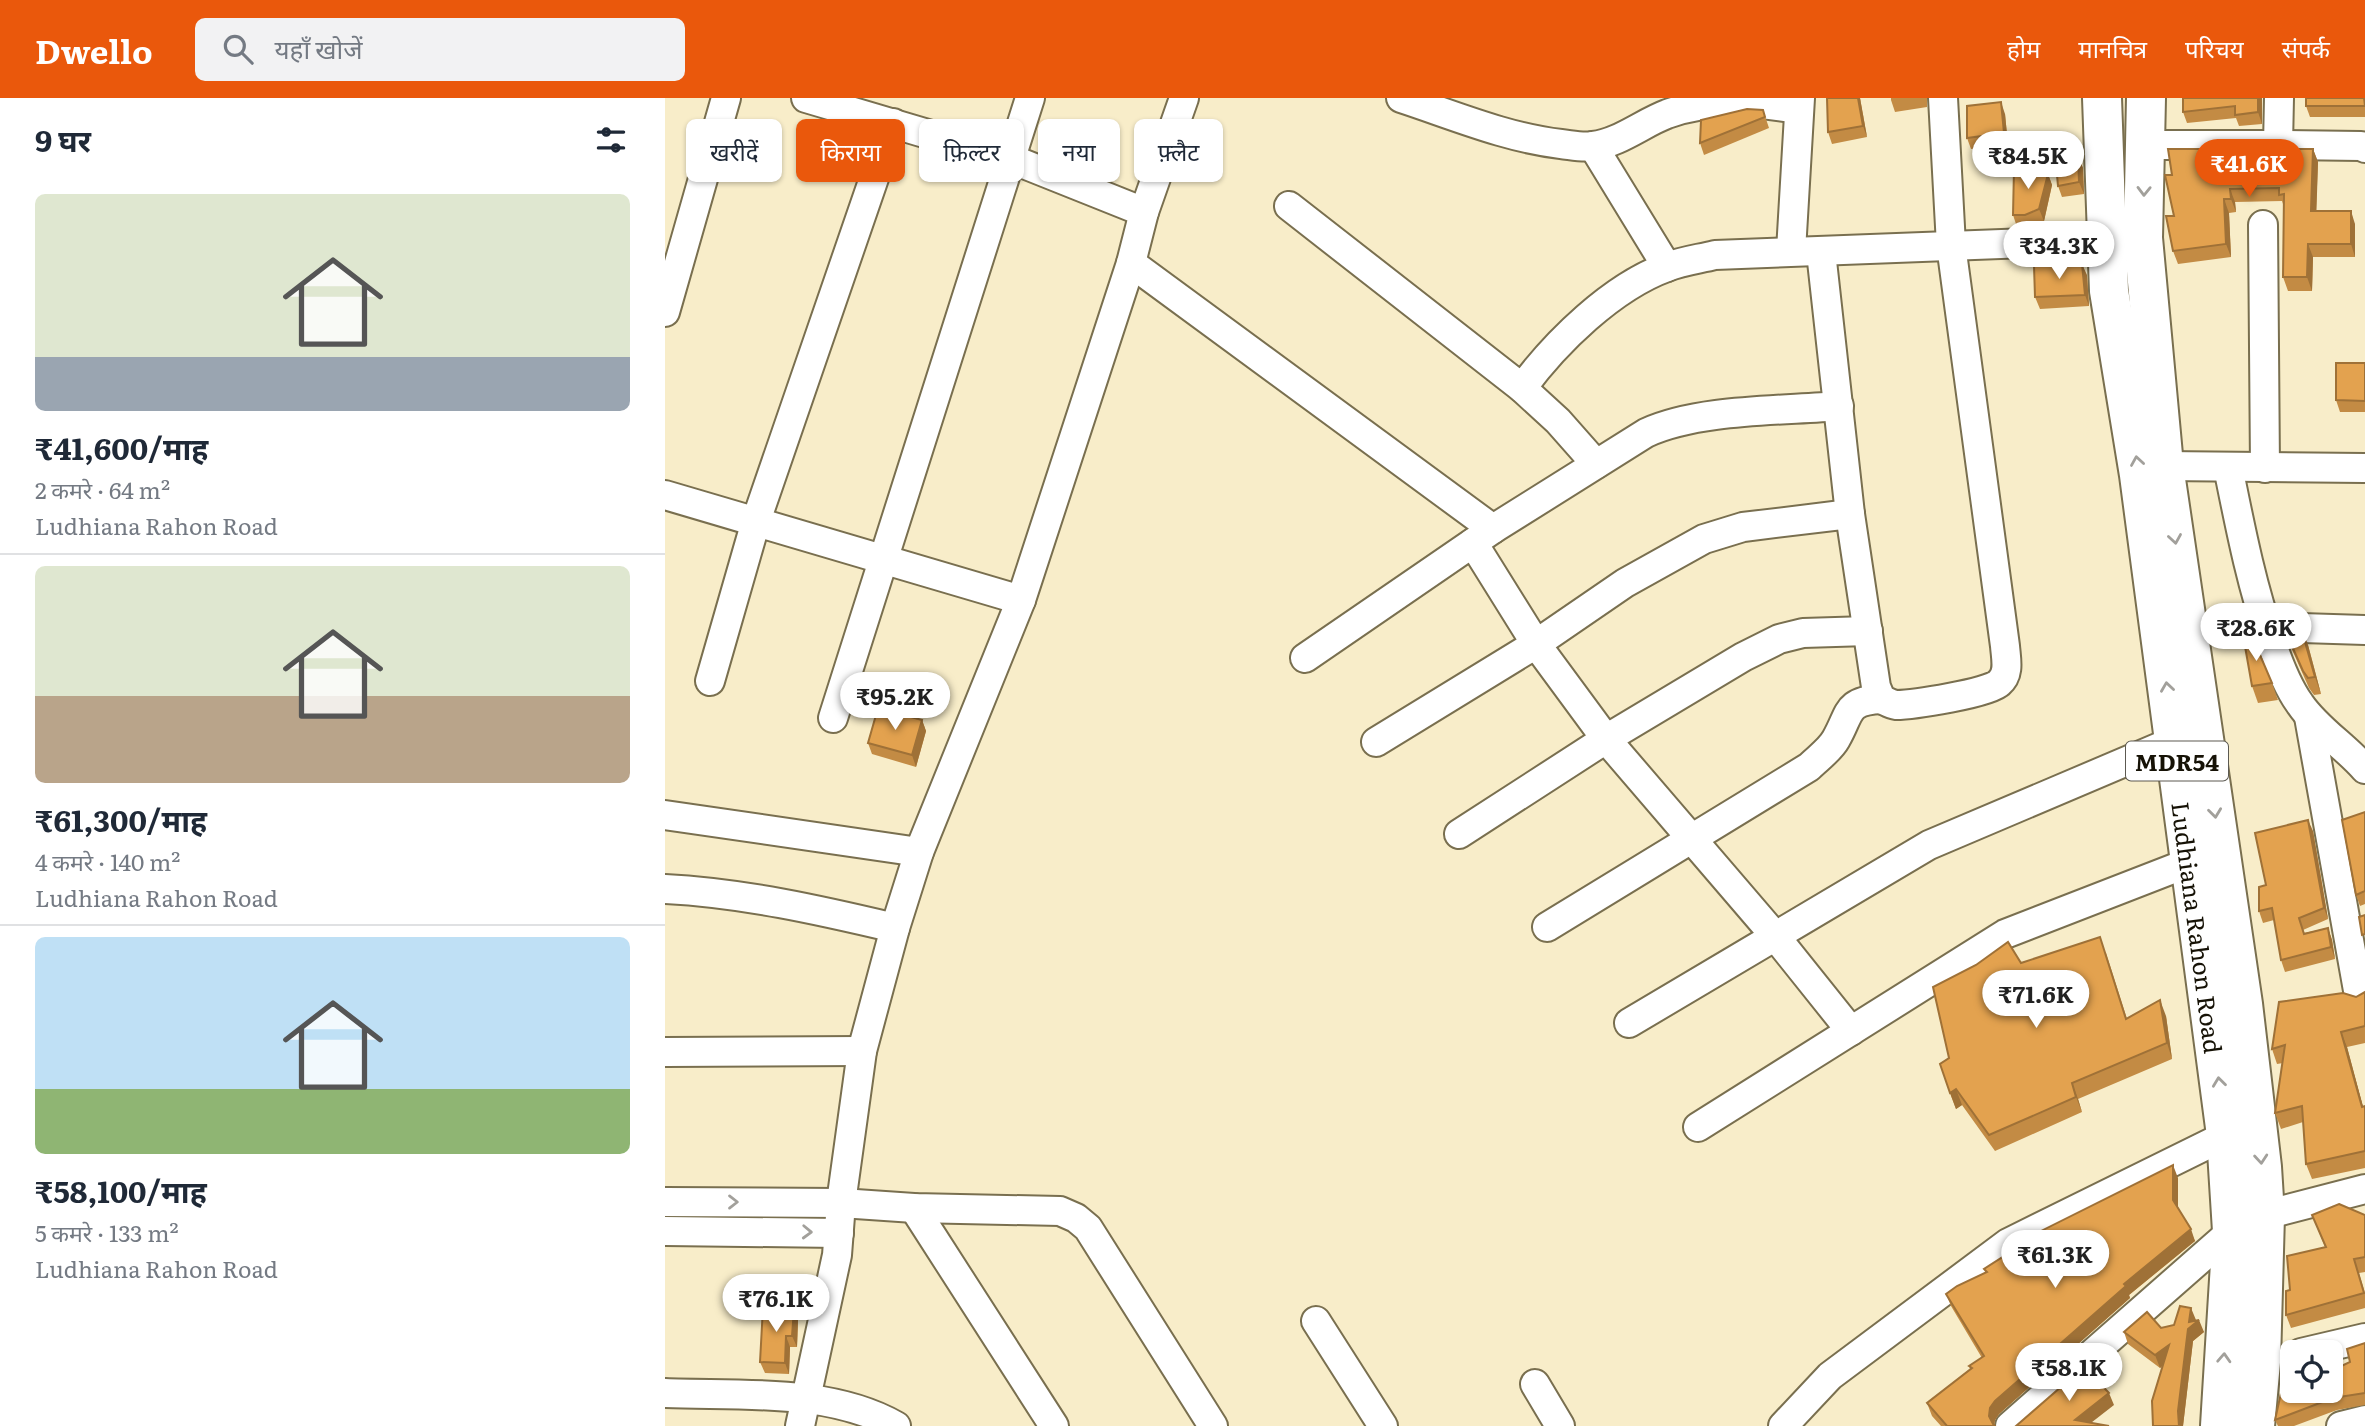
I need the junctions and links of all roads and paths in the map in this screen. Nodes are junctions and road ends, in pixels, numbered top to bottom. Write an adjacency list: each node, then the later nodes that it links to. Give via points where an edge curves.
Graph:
1 (726, 98): 29 (street)
2 (806, 98): 11 (street)
3 (1030, 98): 12 (street)
4 (1184, 98): 21 (street)
5 (1401, 98): 15 (street, via 1534,141)
6 (1944, 98): 24 (street)
7 (2102, 98): 23 (main road, Ludhiana Rahon Road / MDR54)
8 (2146, 98): 13 (main road, Ludhiana Rahon Road / MDR54)
9 (2279, 98): 14 (street)
10 (1800, 104): 15 (street, via 1722,100 1698,104); 25 (street)
11 (879, 119)
12 (1023, 119)
13 (2145, 145): 14 (street); 33 (main road, Ludhiana Rahon Road / MDR54, one-way to 33, via 2143,239)
14 (2278, 145): 16 (street)
15 (1593, 146): 28 (street)
16 (2365, 148)
17 (1024, 164): 21 (street)
18 (873, 182): 39 (street)
19 (1002, 182): 41 (street)
20 (1289, 206): 30 (street)
21 (1144, 212): 27 (street)
22 (2263, 225): 35 (street)
23 (2106, 240): 24 (street); 53 (main road, Ludhiana Rahon Road / MDR54, one-way to 23, via 2109,291)
24 (1951, 245): 26 (street); 49 (street, via 2007,672 1998,685 1974,693 1915,704 1893,705)
25 (1791, 251): 26 (street); 28 (street, via 1715,256)
26 (1821, 251): 31 (street)
27 (1131, 263): 40 (street); 42 (street)
28 (1667, 267): 30 (street, via 1581,321)
29 (665, 312)
30 (1522, 387): 32 (street)
31 (1839, 406): 32 (street, via 1667,424); 38 (street)
32 (1595, 464): 40 (street)
33 (2164, 466): 34 (street); 60 (main road, Ludhiana Rahon Road / MDR54, one-way to 60, via 2201,711)
34 (2228, 467): 35 (street); 43 (street)
35 (2265, 468): 36 (street)
36 (2365, 468)
37 (665, 495): 39 (street)
38 (1850, 514): 45 (street); 46 (street, via 1742,527 1704,539 1626,583)
39 (756, 521): 41 (street); 48 (street)
40 (1483, 536): 46 (street); 47 (street)
41 (884, 559): 42 (street); 51 (street)
42 (1021, 600): 59 (street)
43 (2266, 627): 44 (street); 50 (street, via 2279,664)
44 (2365, 630)
45 (1868, 631): 49 (street); 52 (street, via 1803,633 1779,639)
46 (1536, 643): 52 (street); 54 (street)
47 (1305, 658)
48 (710, 681)
49 (1881, 699): 58 (street, via 1863,700 1853,707 1836,740 1809,766)
50 (2309, 717): 55 (street); 65 (street)
51 (832, 719)
52 (1606, 739): 57 (street); 58 (street)
53 (2174, 741): 60 (main road, Ludhiana Rahon Road / MDR54); 64 (street, via 1929,845)
54 (1376, 742)
55 (2365, 769)
56 (665, 815): 59 (street)
57 (1459, 834)
58 (1693, 839): 63 (street); 64 (street)
59 (919, 852): 62 (street)
60 (2205, 856): 67 (street, via 2005,934); 71 (main road, Ludhiana Rahon Road / MDR54)
61 (665, 889): 62 (street, via 709,891 810,908)
62 (895, 928): 68 (street)
63 (1547, 928)
64 (1775, 936): 66 (street); 67 (street)
65 (2359, 996)
66 (1629, 1023)
67 (1851, 1031): 70 (street)
68 (862, 1051): 69 (street); 74 (street)
69 (665, 1052)
70 (1699, 1127)
71 (2242, 1127): 76 (main road, Ludhiana Rahon Road / MDR54); 93 (street, via 2008,1243 1830,1376)
72 (2365, 1189): 76 (street)
73 (665, 1202): 74 (street, one-way to 74)
74 (841, 1203): 75 (street); 78 (street)
75 (914, 1208): 89 (street); 90 (street, via 1060,1211 1076,1218 1088,1228)
76 (2248, 1223): 82 (main road, Ludhiana Rahon Road / MDR54); 94 (street); 95 (main road, Ludhiana Rahon Road / MDR54, one-way to 76)
77 (665, 1231): 78 (street, one-way to 78)
78 (839, 1233): 85 (street)
79 (1316, 1321): 91 (street)
80 (2365, 1338): 81 (street)
81 (2343, 1343)
82 (2277, 1358): 96 (main road, Ludhiana Rahon Road / MDR54)
83 (1535, 1384): 92 (street)
84 (665, 1393): 85 (street)
85 (807, 1398): 87 (street); 88 (street, via 874,1413)
86 (2365, 1420): 97 (street)
87 (800, 1426)
88 (896, 1426)
89 (1054, 1426)
90 (1213, 1426)
91 (1383, 1426)
92 (1560, 1426)
93 (1783, 1426)
94 (2010, 1426)
95 (2220, 1426)
96 (2255, 1426)
97 (2341, 1426)

